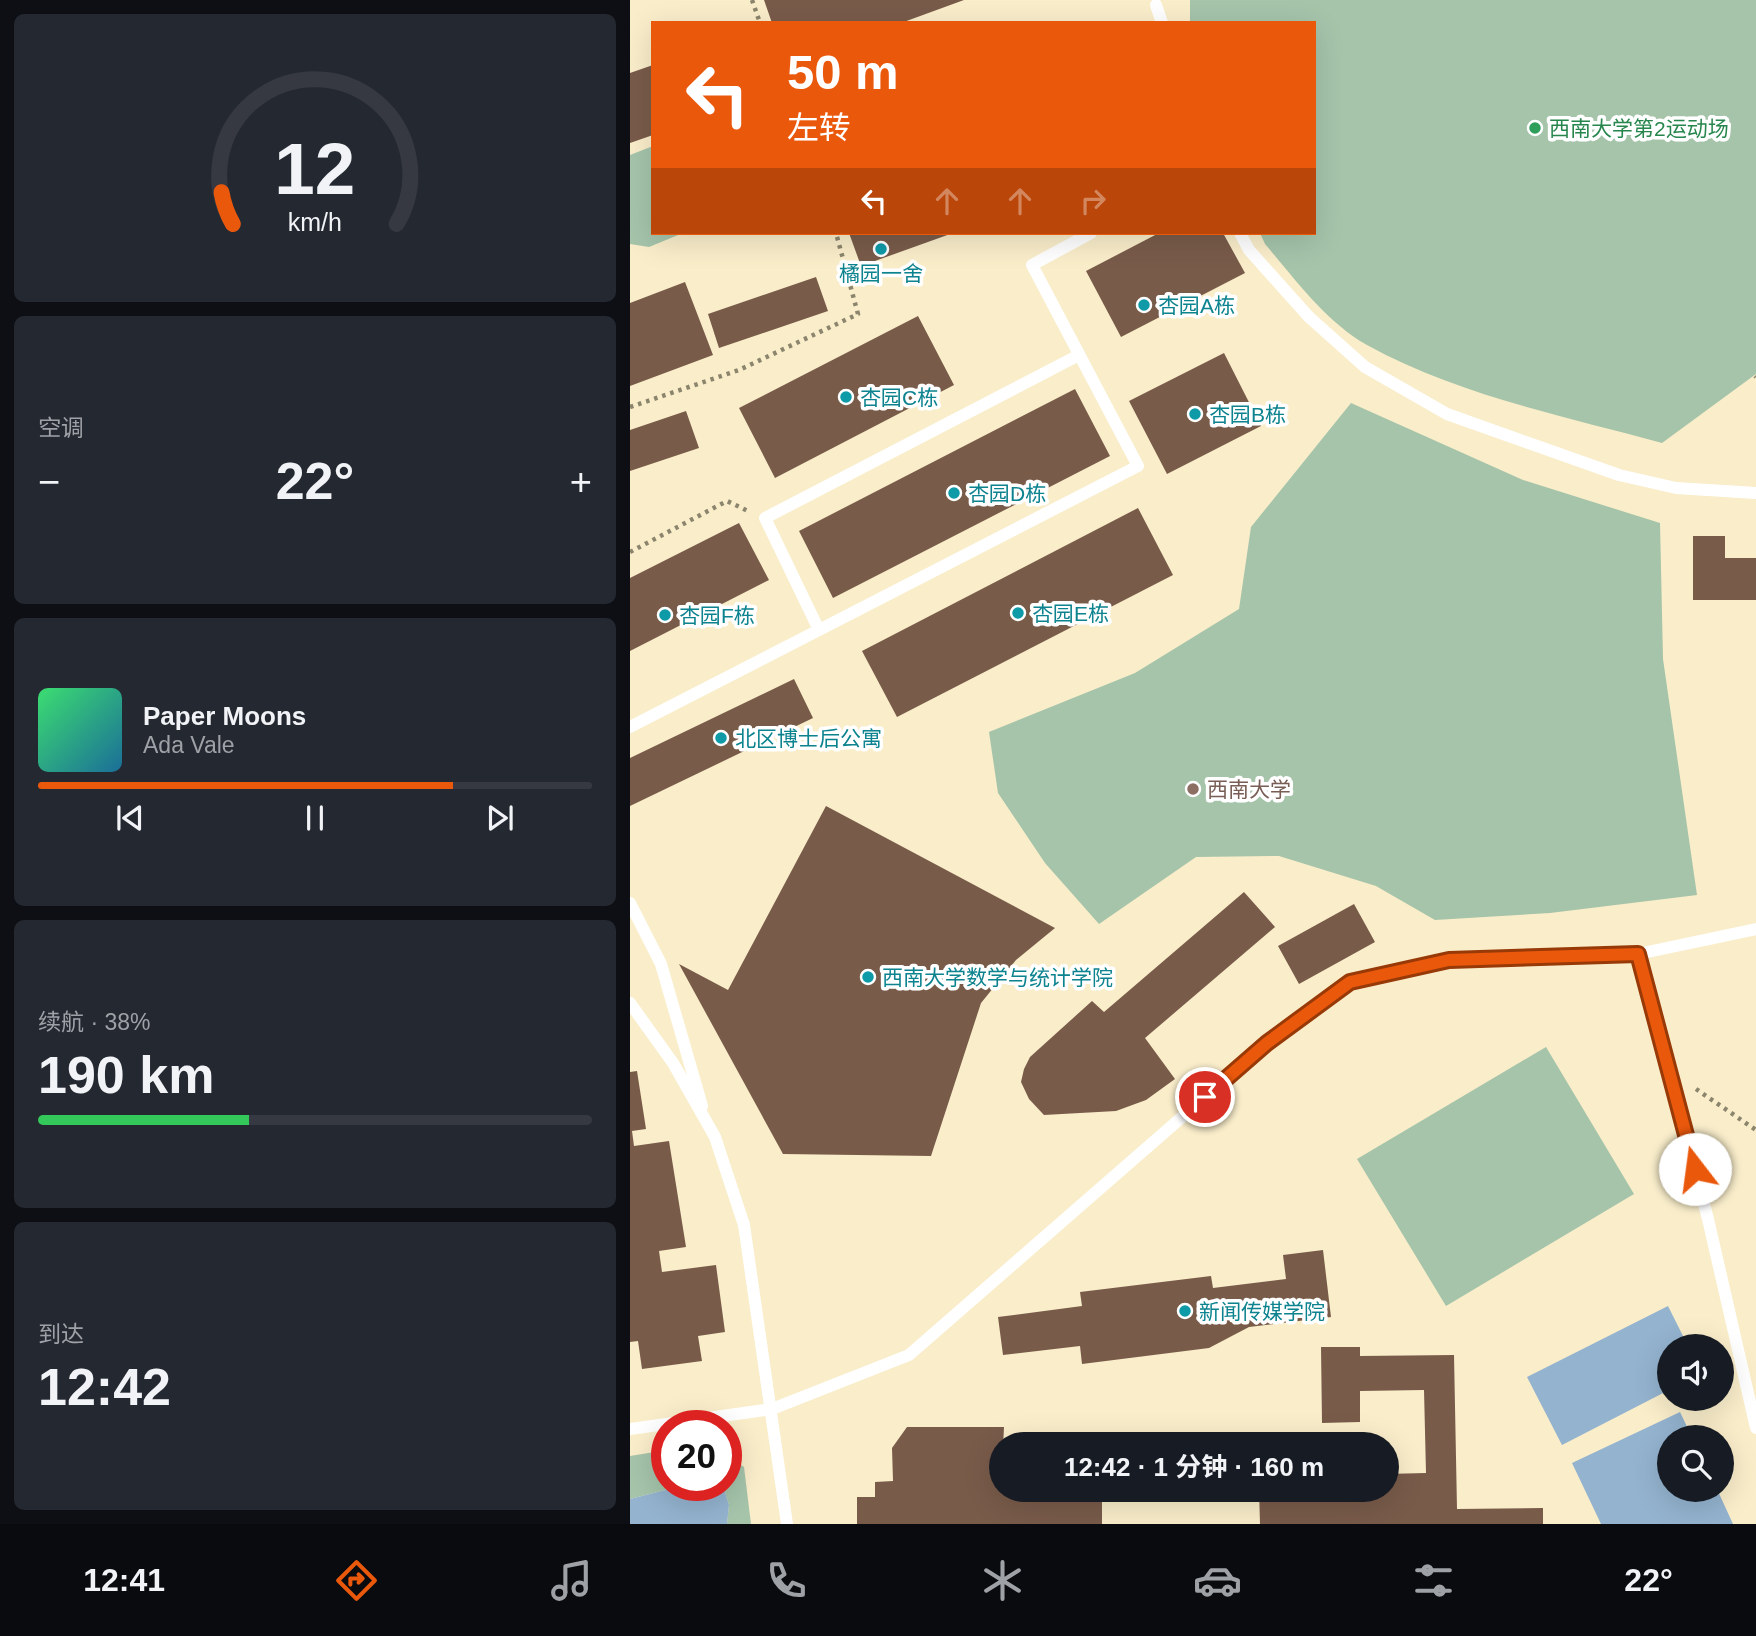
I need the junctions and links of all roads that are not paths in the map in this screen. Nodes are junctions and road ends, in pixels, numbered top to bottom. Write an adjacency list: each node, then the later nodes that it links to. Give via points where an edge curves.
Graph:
1 (1156, 5): 2 (lane)
2 (1161, 21)
3 (1087, 235): 5 (lane, via 1032,265)
4 (1241, 235): 6 (lane, via 1309,317 1364,367 1447,414 1619,475 1676,488)
5 (1079, 355): 7 (lane, via 765,519); 7 (lane, via 1138,466)
6 (1756, 493)
7 (819, 630): 8 (lane)
8 (630, 727)
9 (630, 902): 13 (lane, via 662,964)
10 (1756, 929): 11 (lane)
11 (1638, 954): 14 (lane, via 1449,960 1350,982 1267,1043 909,1355); 15 (lane, via 1708,1219)
12 (630, 1003): 13 (lane, via 673,1063)
13 (708, 1126): 14 (lane, via 744,1225)
14 (772, 1409): 16 (lane); 17 (lane)
15 (1756, 1428)
16 (630, 1429)
17 (787, 1524)

